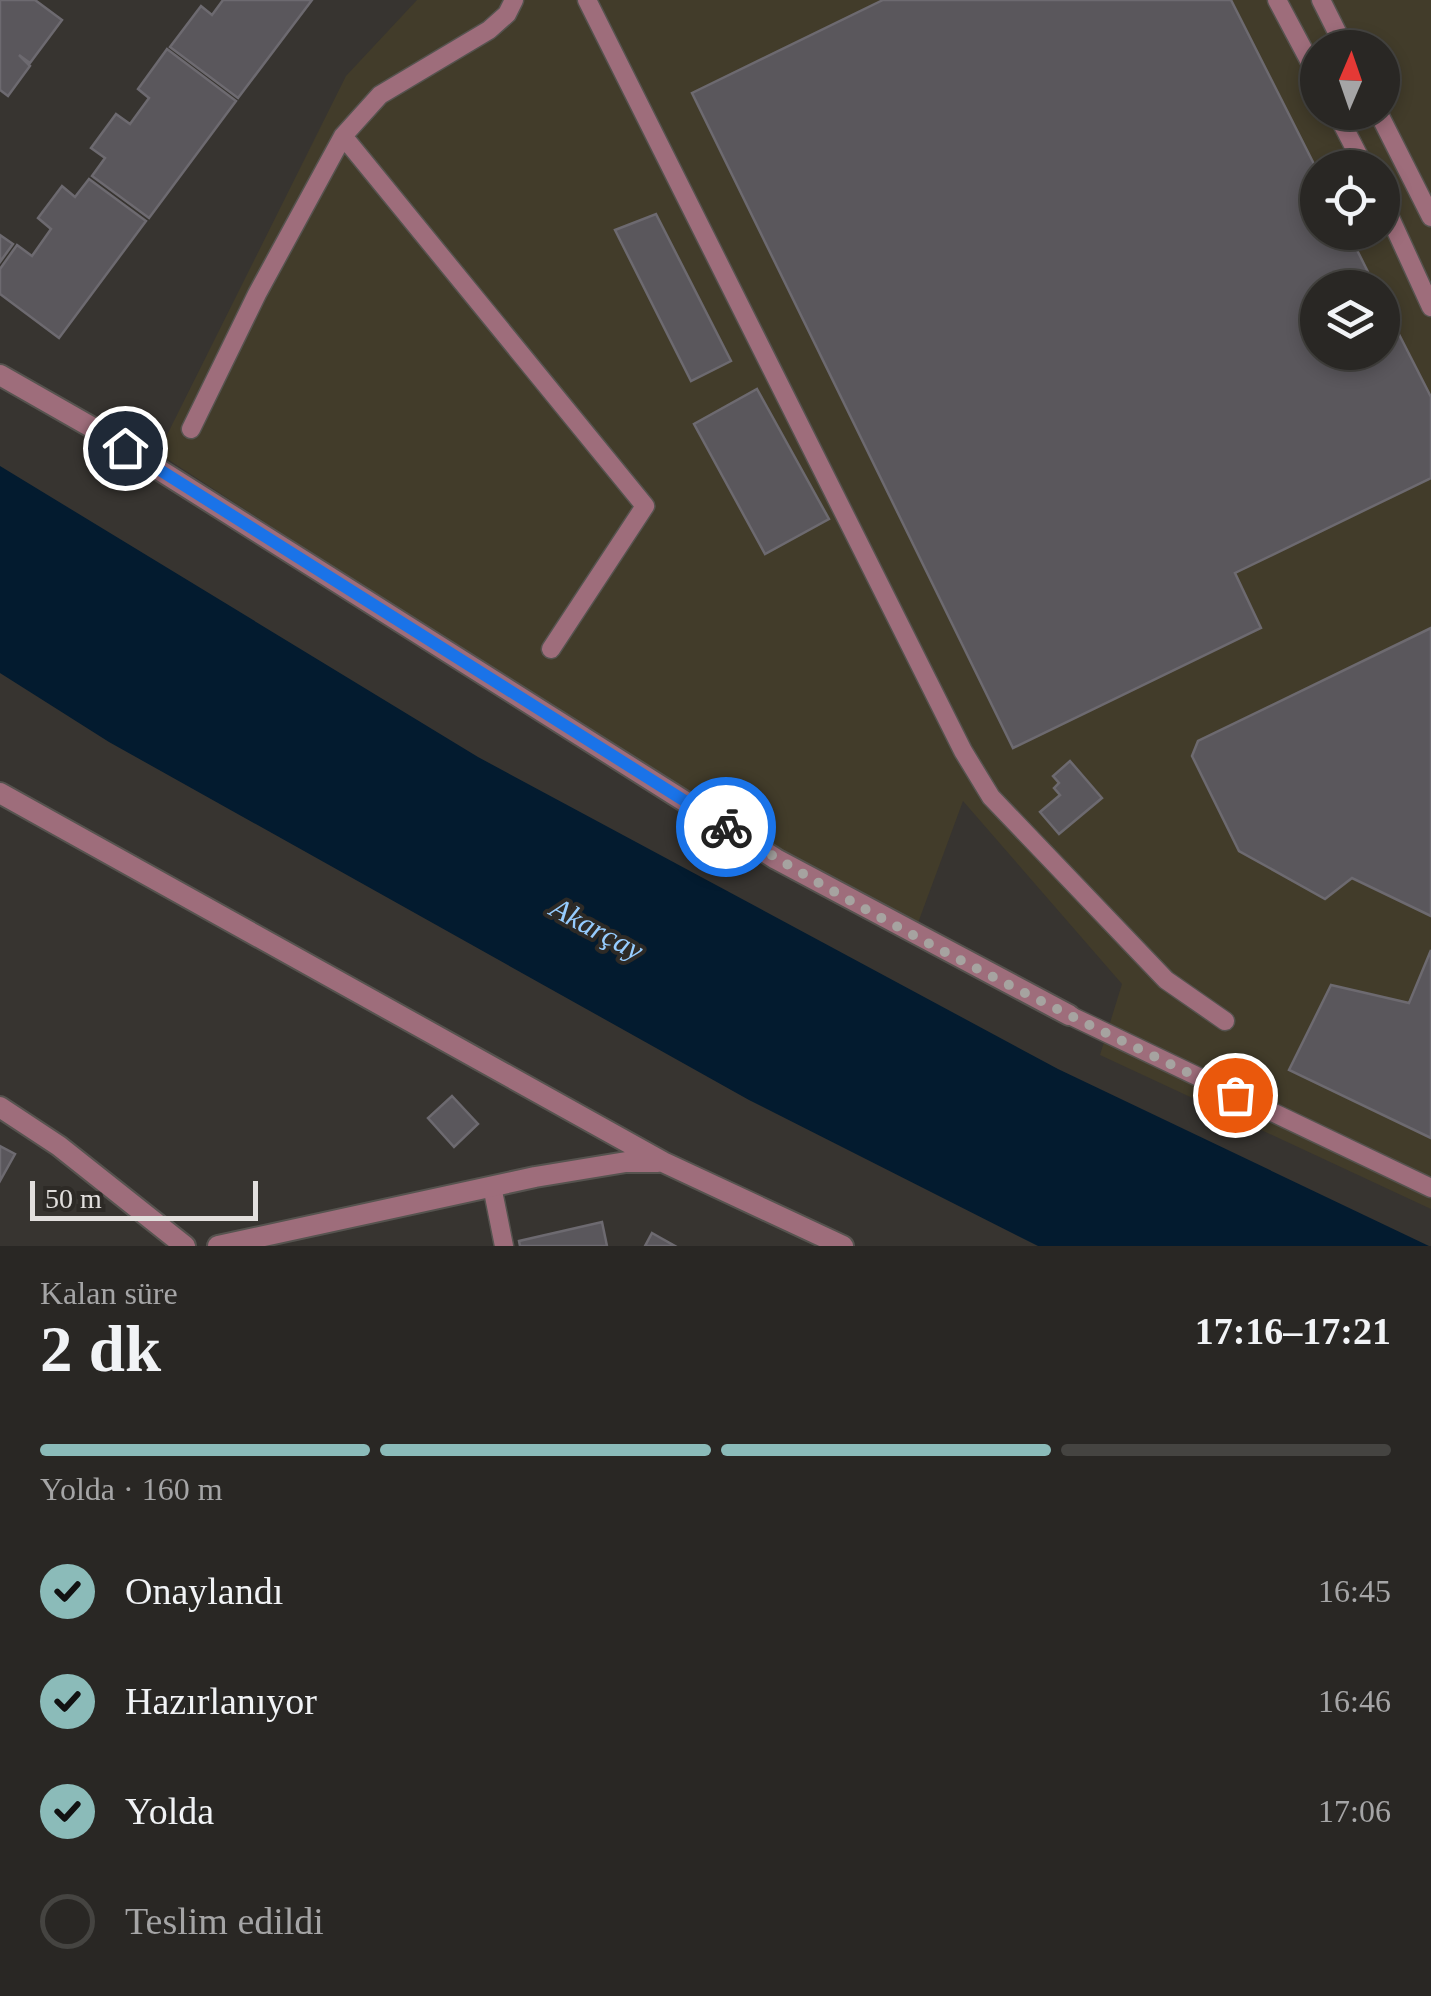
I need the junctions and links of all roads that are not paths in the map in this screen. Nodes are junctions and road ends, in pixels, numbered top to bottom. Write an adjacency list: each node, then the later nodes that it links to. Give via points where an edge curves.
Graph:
1 (514, 0): 8 (lane, via 489,30 380,94)
2 (588, 0): 17 (lane, via 991,797 1166,980)
3 (1277, 0): 6 (lane)
4 (1321, 0): 5 (lane)
5 (1337, 30)
6 (1300, 43)
7 (1387, 130): 9 (lane)
8 (343, 136): 13 (lane); 14 (lane, via 645,506)
9 (1431, 217)
10 (1400, 239): 11 (lane)
11 (1431, 307)
12 (0, 375): 16 (street, via 776,858)
13 (191, 429)
14 (550, 649)
15 (0, 793): 19 (street)
16 (1069, 1015): 21 (lane)
17 (1225, 1021)
18 (0, 1107): 22 (street)
19 (663, 1162): 20 (street, via 626,1162); 25 (street)
20 (492, 1186): 23 (street); 24 (lane)
21 (1431, 1188)
22 (185, 1246)
23 (218, 1246)
24 (504, 1246)
25 (843, 1246)

